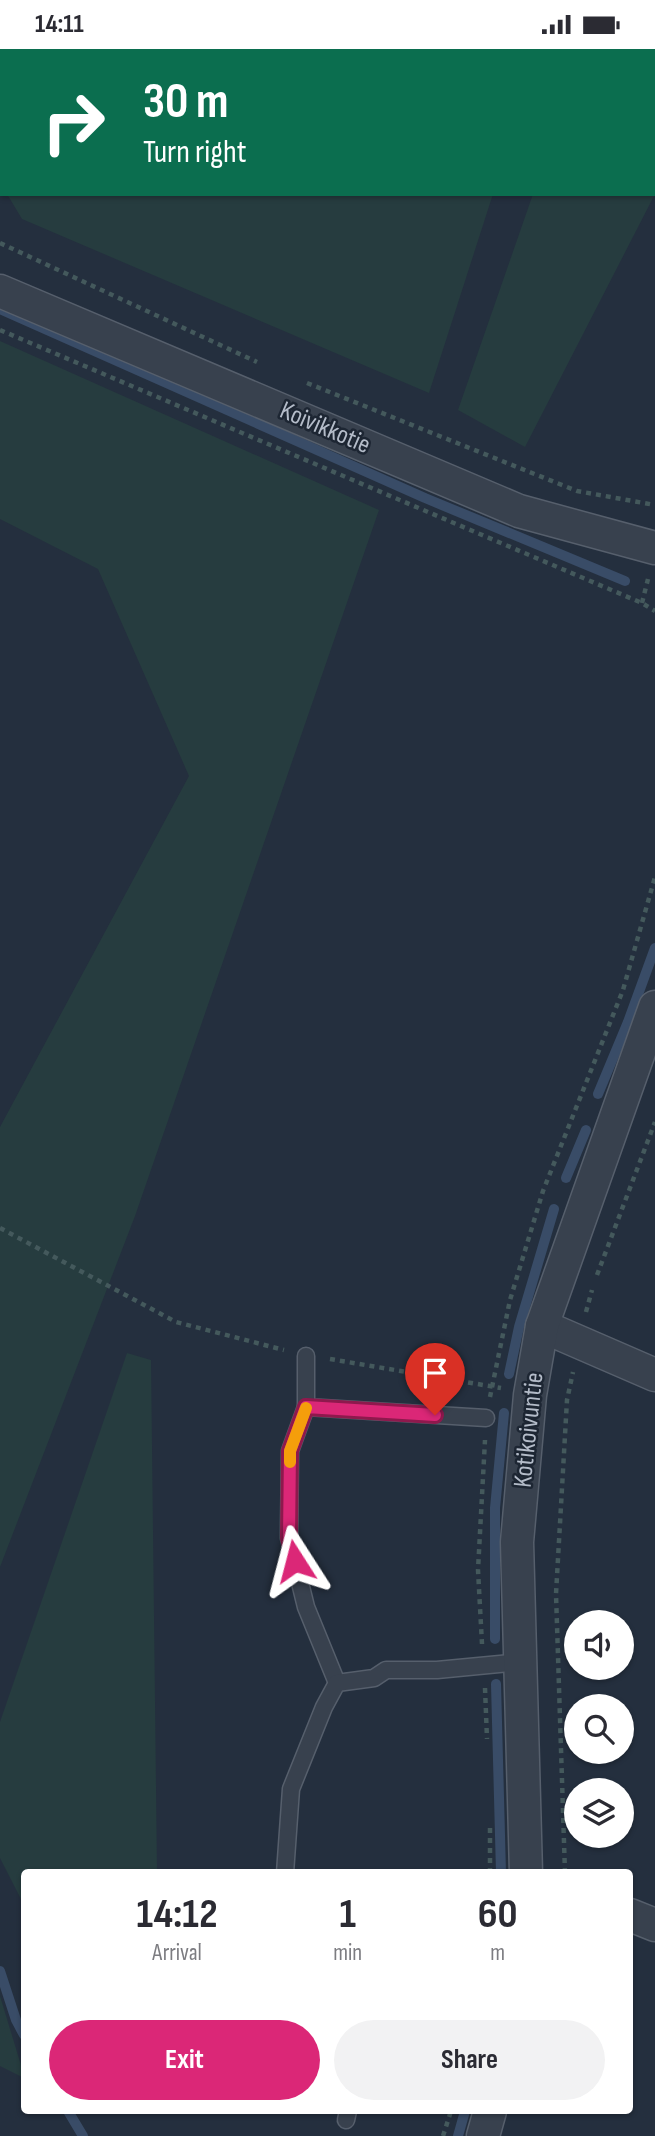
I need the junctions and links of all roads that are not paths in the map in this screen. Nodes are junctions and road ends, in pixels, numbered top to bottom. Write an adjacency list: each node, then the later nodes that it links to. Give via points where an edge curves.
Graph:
1 (0, 291): 2 (street, Koivikkotie, via 519,511)
2 (655, 548)
3 (655, 1007): 4 (street, Kotikoivuntie)
4 (542, 1326): 6 (street); 9 (street, Kotikoivuntie, via 530,1395 517,1542)
5 (306, 1356): 7 (lane)
6 (655, 1375)
7 (306, 1407): 8 (lane); 10 (lane, via 290,1451 289,1538 306,1607)
8 (486, 1418)
9 (521, 1663): 10 (lane, via 386,1670 374,1678); 12 (street, Kotikoivuntie)
10 (337, 1683): 11 (lane, via 291,1789)
11 (285, 1869)
12 (526, 1869)
13 (633, 1916): 14 (street)
14 (655, 1925)
15 (489, 2114): 16 (street)
16 (483, 2136)

